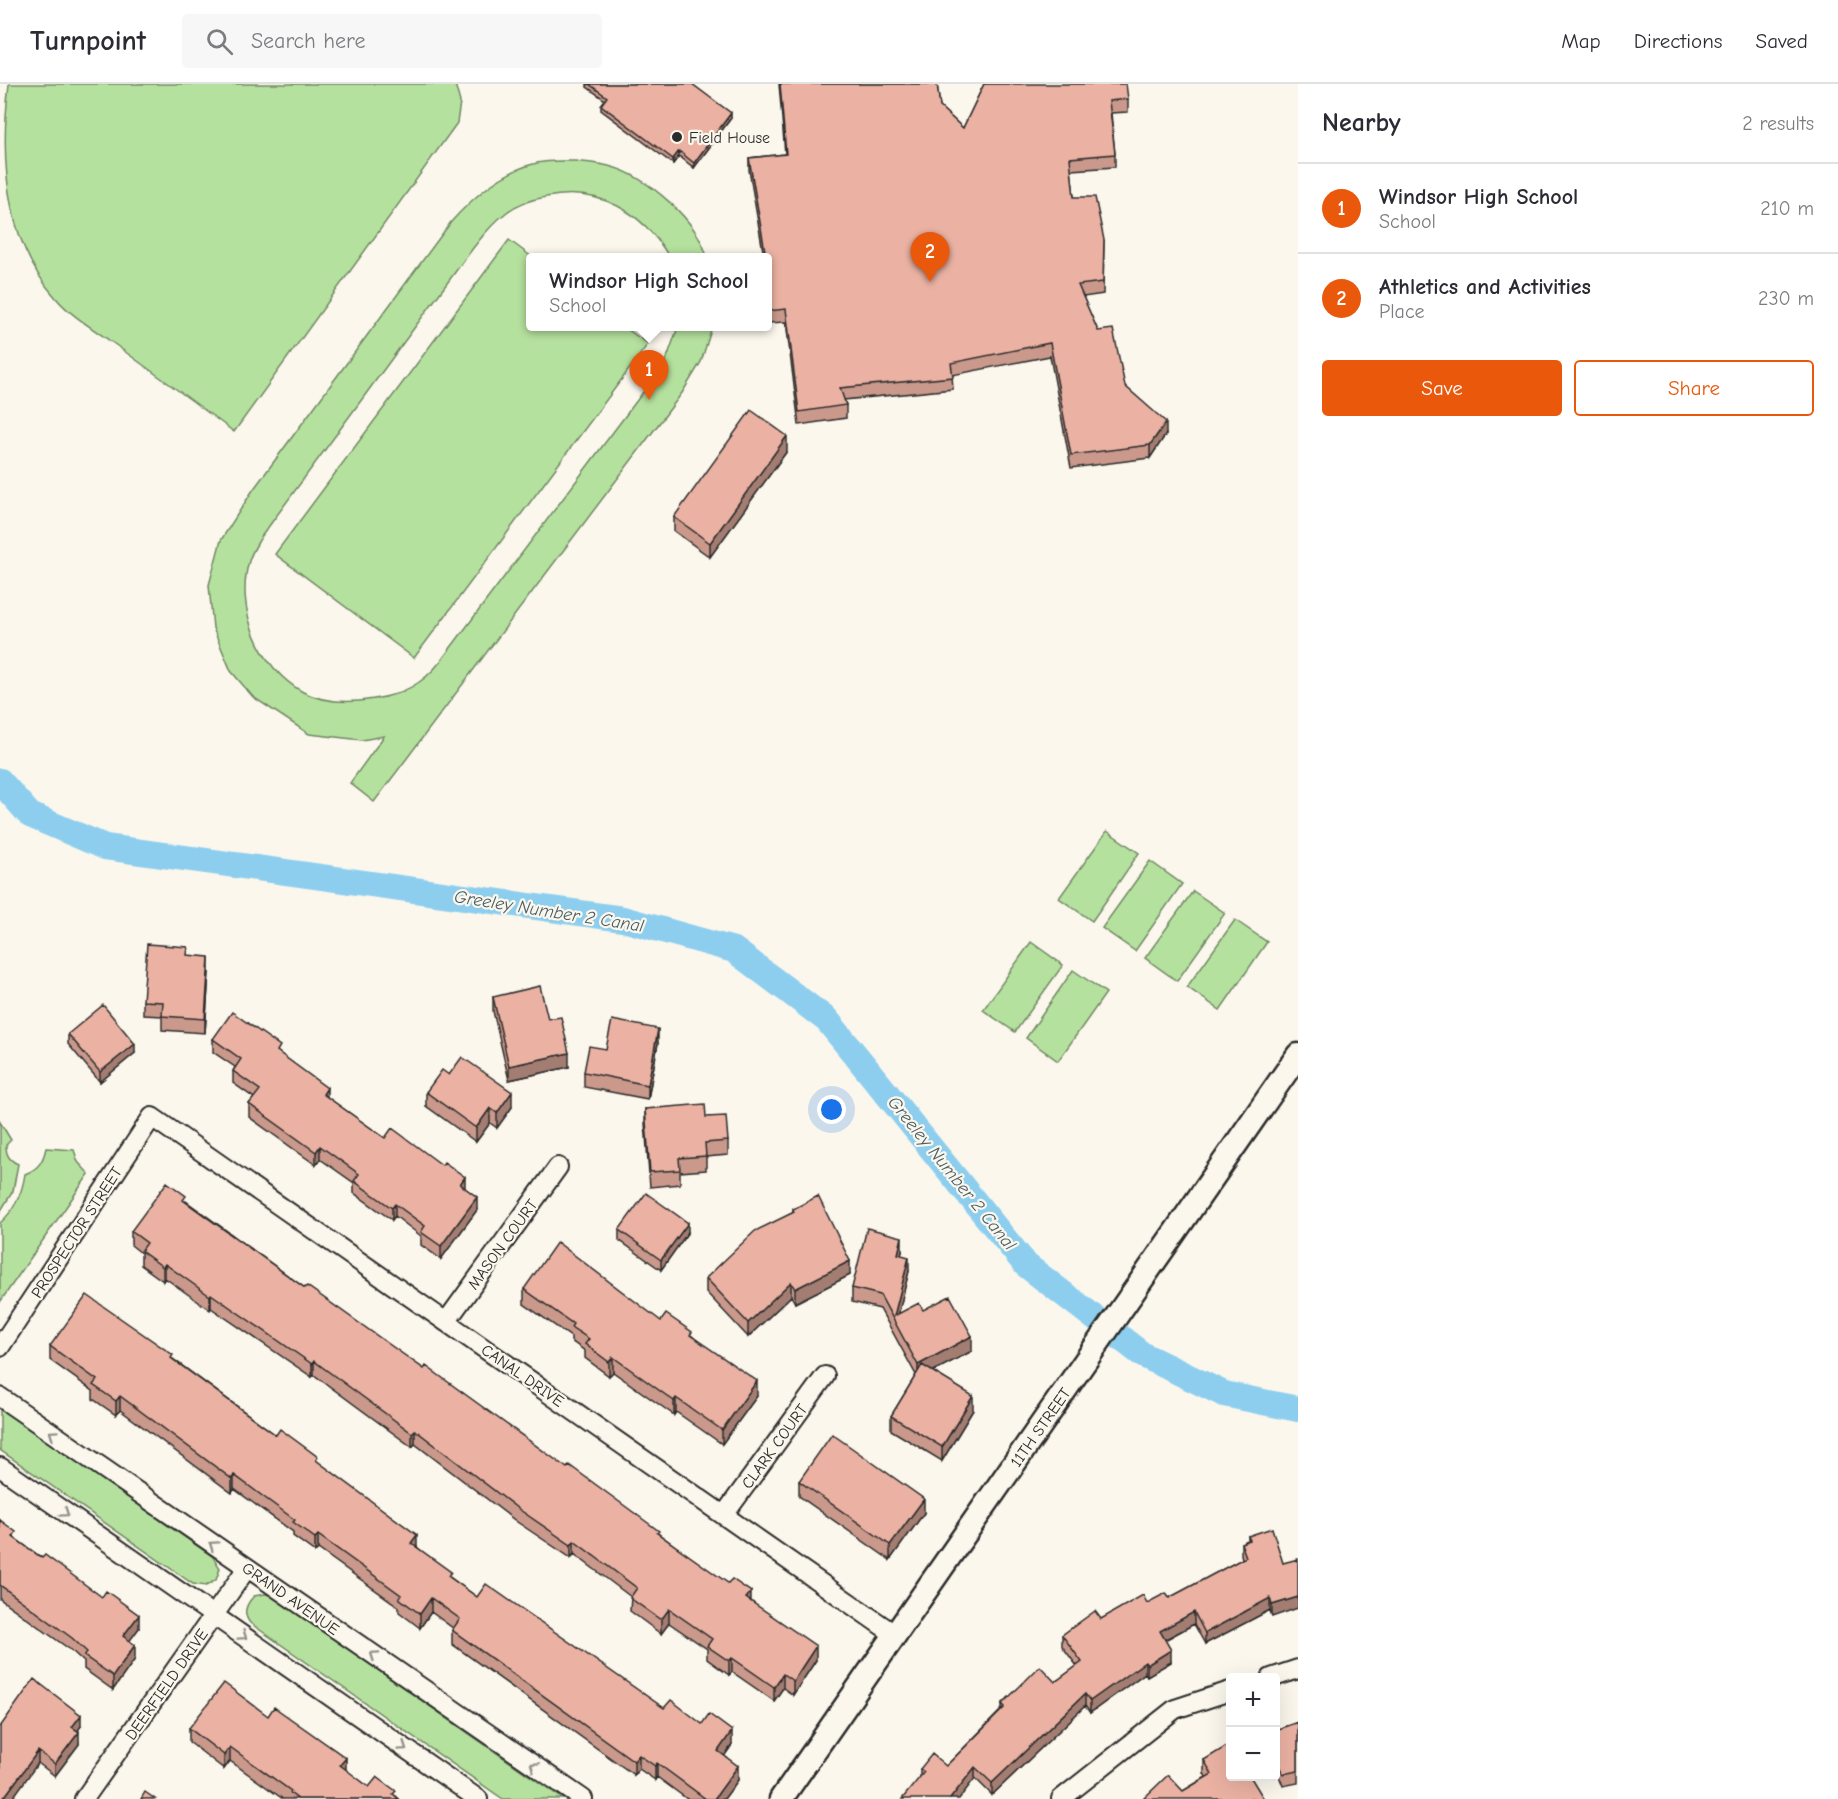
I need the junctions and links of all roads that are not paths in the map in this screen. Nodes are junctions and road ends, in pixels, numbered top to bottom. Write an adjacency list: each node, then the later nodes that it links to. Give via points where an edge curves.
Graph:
1 (1298, 1055): 12 (street, 11TH STREET)
2 (152, 1117): 4 (street, CANAL DRIVE); 5 (street, PROSPECTOR STREET)
3 (558, 1167): 4 (street, MASON COURT)
4 (446, 1322): 9 (street, CANAL DRIVE)
5 (0, 1347)
6 (825, 1376): 9 (street, CLARK COURT)
7 (0, 1397): 10 (street, GRAND AVENUE, one-way to 7)
8 (0, 1467): 11 (street, one-way to 11)
9 (724, 1515): 12 (street, CANAL DRIVE)
10 (247, 1568): 11 (street, DEERFIELD DRIVE); 18 (street, GRAND AVENUE, one-way to 10)
11 (214, 1616): 16 (street, DEERFIELD DRIVE); 17 (street, one-way to 17)
12 (894, 1634): 19 (street, 11TH STREET)
13 (1298, 1669): 14 (street)
14 (1280, 1674)
15 (1226, 1692): 20 (street, via 1175,1709)
16 (84, 1799)
17 (477, 1799)
18 (583, 1799)
19 (781, 1799)
20 (1061, 1799)

